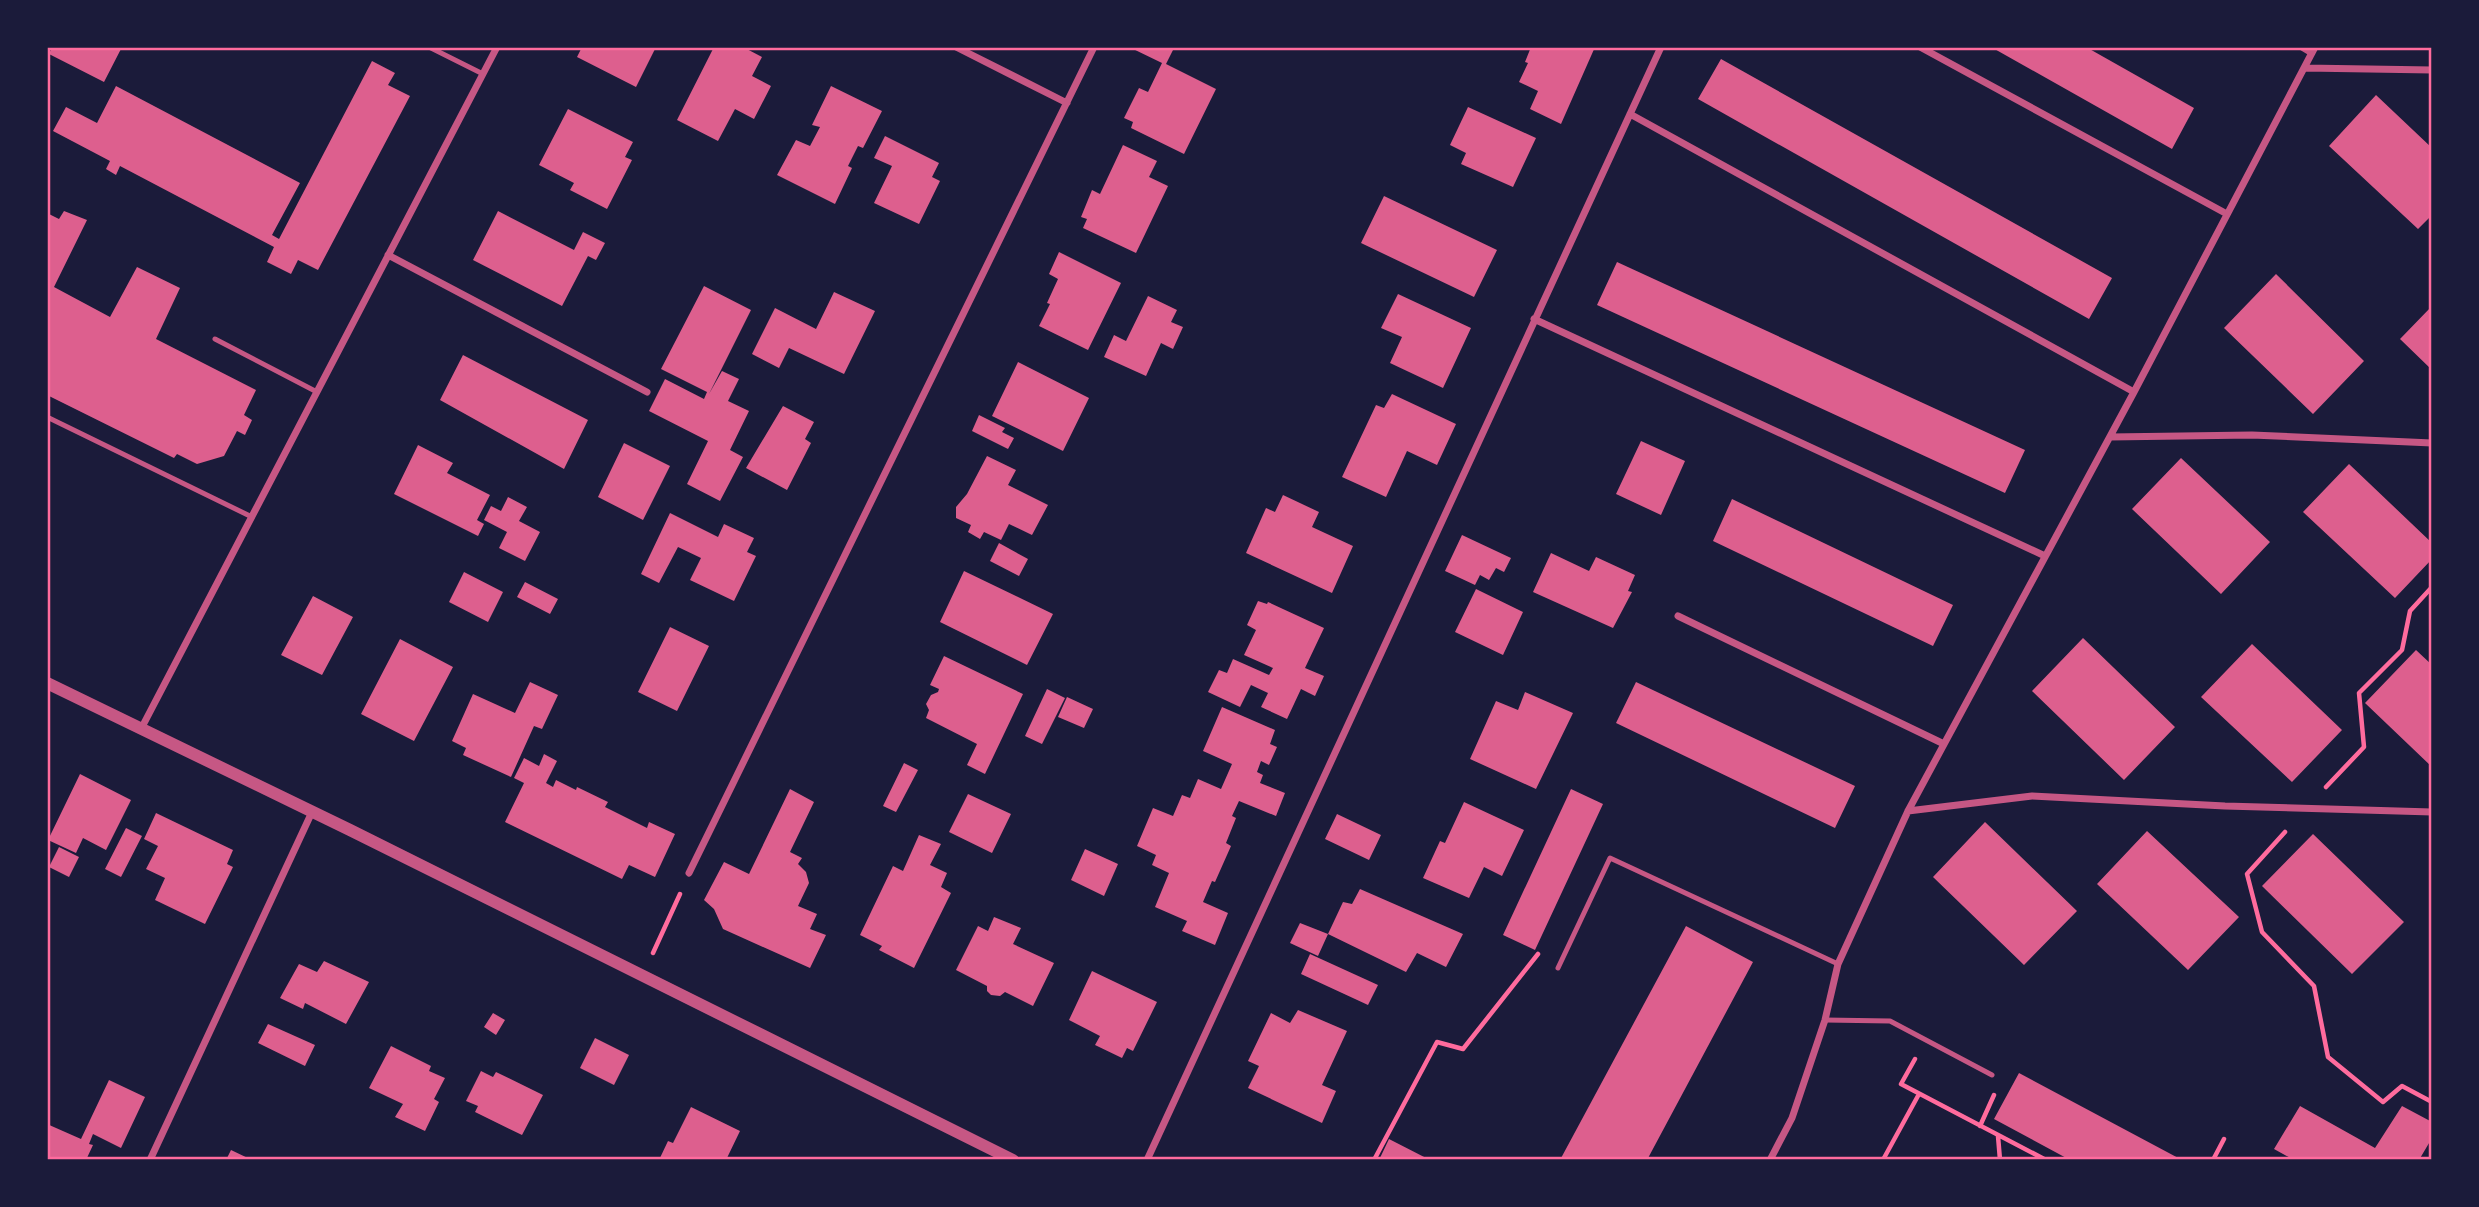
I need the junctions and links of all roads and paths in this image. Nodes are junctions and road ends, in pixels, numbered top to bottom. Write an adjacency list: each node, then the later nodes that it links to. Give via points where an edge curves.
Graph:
1 (429, 47): 11 (lane)
2 (497, 47): 11 (street)
3 (956, 47): 12 (street)
4 (1094, 47): 12 (street)
5 (1661, 47): 13 (street)
6 (1920, 47): 14 (street)
7 (2302, 47): 8 (street)
8 (2314, 50): 9 (street)
9 (2305, 68): 10 (street); 14 (street)
10 (2432, 71)
11 (483, 74): 15 (street)
12 (1067, 103): 35 (street)
13 (1630, 114): 16 (street); 20 (street)
14 (2227, 214): 20 (street)
15 (388, 255): 18 (street); 19 (street)
16 (1534, 319): 25 (street); 50 (street)
17 (215, 339): 18 (lane)
18 (317, 392): 24 (street)
19 (647, 392)
20 (2134, 392): 22 (street)
21 (47, 417): 24 (lane)
22 (2110, 436): 23 (street, via 2252,435); 25 (street)
23 (2432, 443)
24 (252, 517): 29 (street)
25 (2045, 556): 30 (street)
26 (2432, 587): 31 (path, via 2410,611 2402,650 2359,693 2364,747)
27 (1678, 616): 30 (street)
28 (47, 683): 29 (street)
29 (141, 730): 33 (street)
30 (1944, 744): 32 (street)
31 (2306, 808): 32 (street, via 2032,796); 34 (street); 44 (path, via 2247,874 2262,932 2314,986 2328,1057 2383,1102 2402,1086)
32 (1908, 811): 37 (street)
33 (312, 812): 39 (street); 48 (street)
34 (2432, 812)
35 (689, 873): 39 (path)
36 (1561, 961): 37 (lane, via 1610,858); 38 (lane); 51 (path, via 1538,953 1463,1049 1437,1042)
37 (1838, 964): 40 (street)
38 (1558, 968)
39 (643, 976): 49 (street)
40 (1825, 1020): 41 (lane, via 1890,1021); 52 (street, via 1792,1118)
41 (1926, 1040): 42 (lane); 43 (path, via 1901,1084)
42 (1992, 1075): 45 (path, via 1998,1088)
43 (1919, 1094): 45 (path); 53 (path)
44 (2432, 1102)
45 (1980, 1126): 46 (path)
46 (1998, 1135): 54 (path); 55 (path)
47 (2224, 1139): 56 (path)
48 (150, 1160)
49 (1013, 1160)
50 (1147, 1160)
51 (1374, 1160)
52 (1770, 1160)
53 (1881, 1160)
54 (2000, 1160)
55 (2046, 1160)
56 (2213, 1160)

